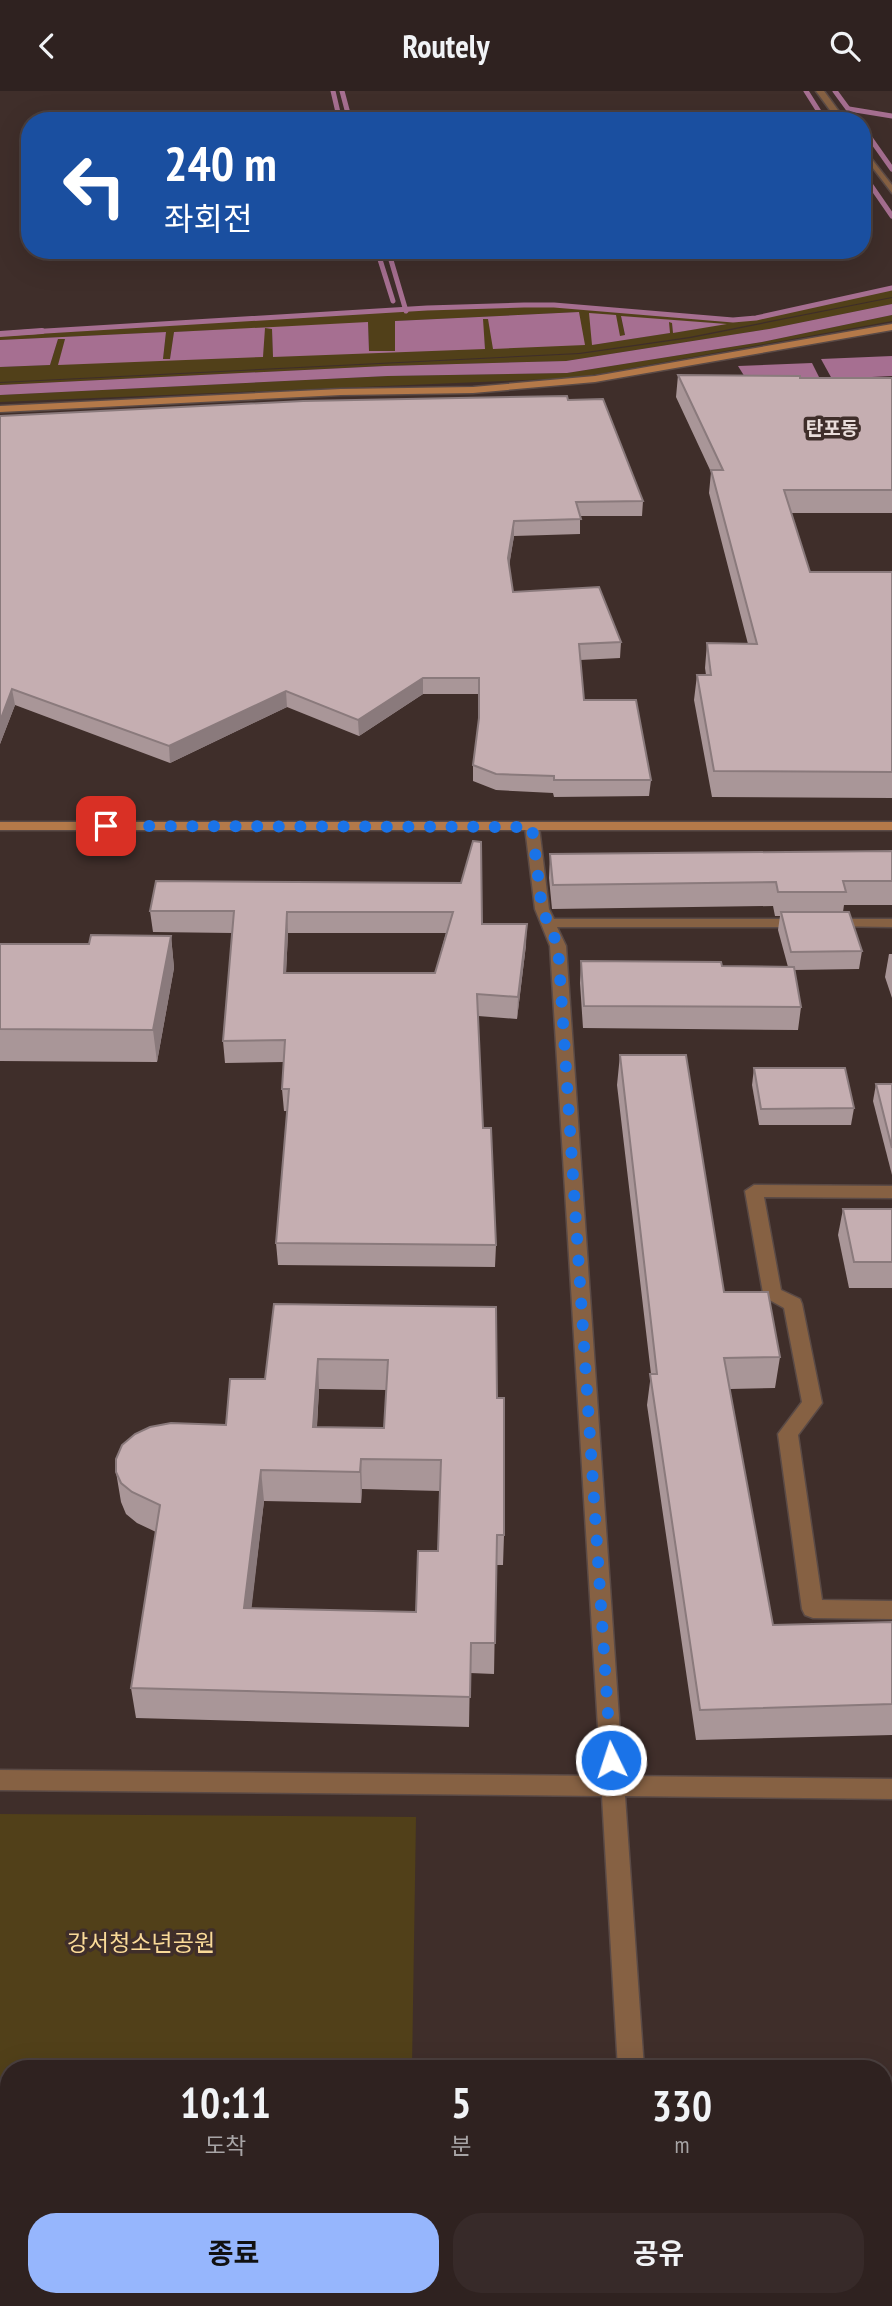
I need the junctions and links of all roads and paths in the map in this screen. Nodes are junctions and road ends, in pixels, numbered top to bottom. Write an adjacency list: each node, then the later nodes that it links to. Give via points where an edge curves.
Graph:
1 (820, 91): 2 (street)
2 (835, 112)
3 (871, 161): 4 (street)
4 (892, 191)
5 (892, 327): 6 (street, via 595,379 472,390)
6 (0, 409)
7 (0, 826): 9 (street)
8 (892, 826): 9 (street)
9 (532, 827): 10 (street, via 542,909)
10 (548, 923): 11 (street); 15 (street, via 558,946)
11 (892, 923)
12 (892, 1192): 13 (street, via 754,1191 772,1293 793,1304 812,1403 788,1434 813,1609)
13 (892, 1610)
14 (0, 1780): 15 (street)
15 (612, 1787): 16 (street); 17 (street)
16 (892, 1789)
17 (630, 2060)

